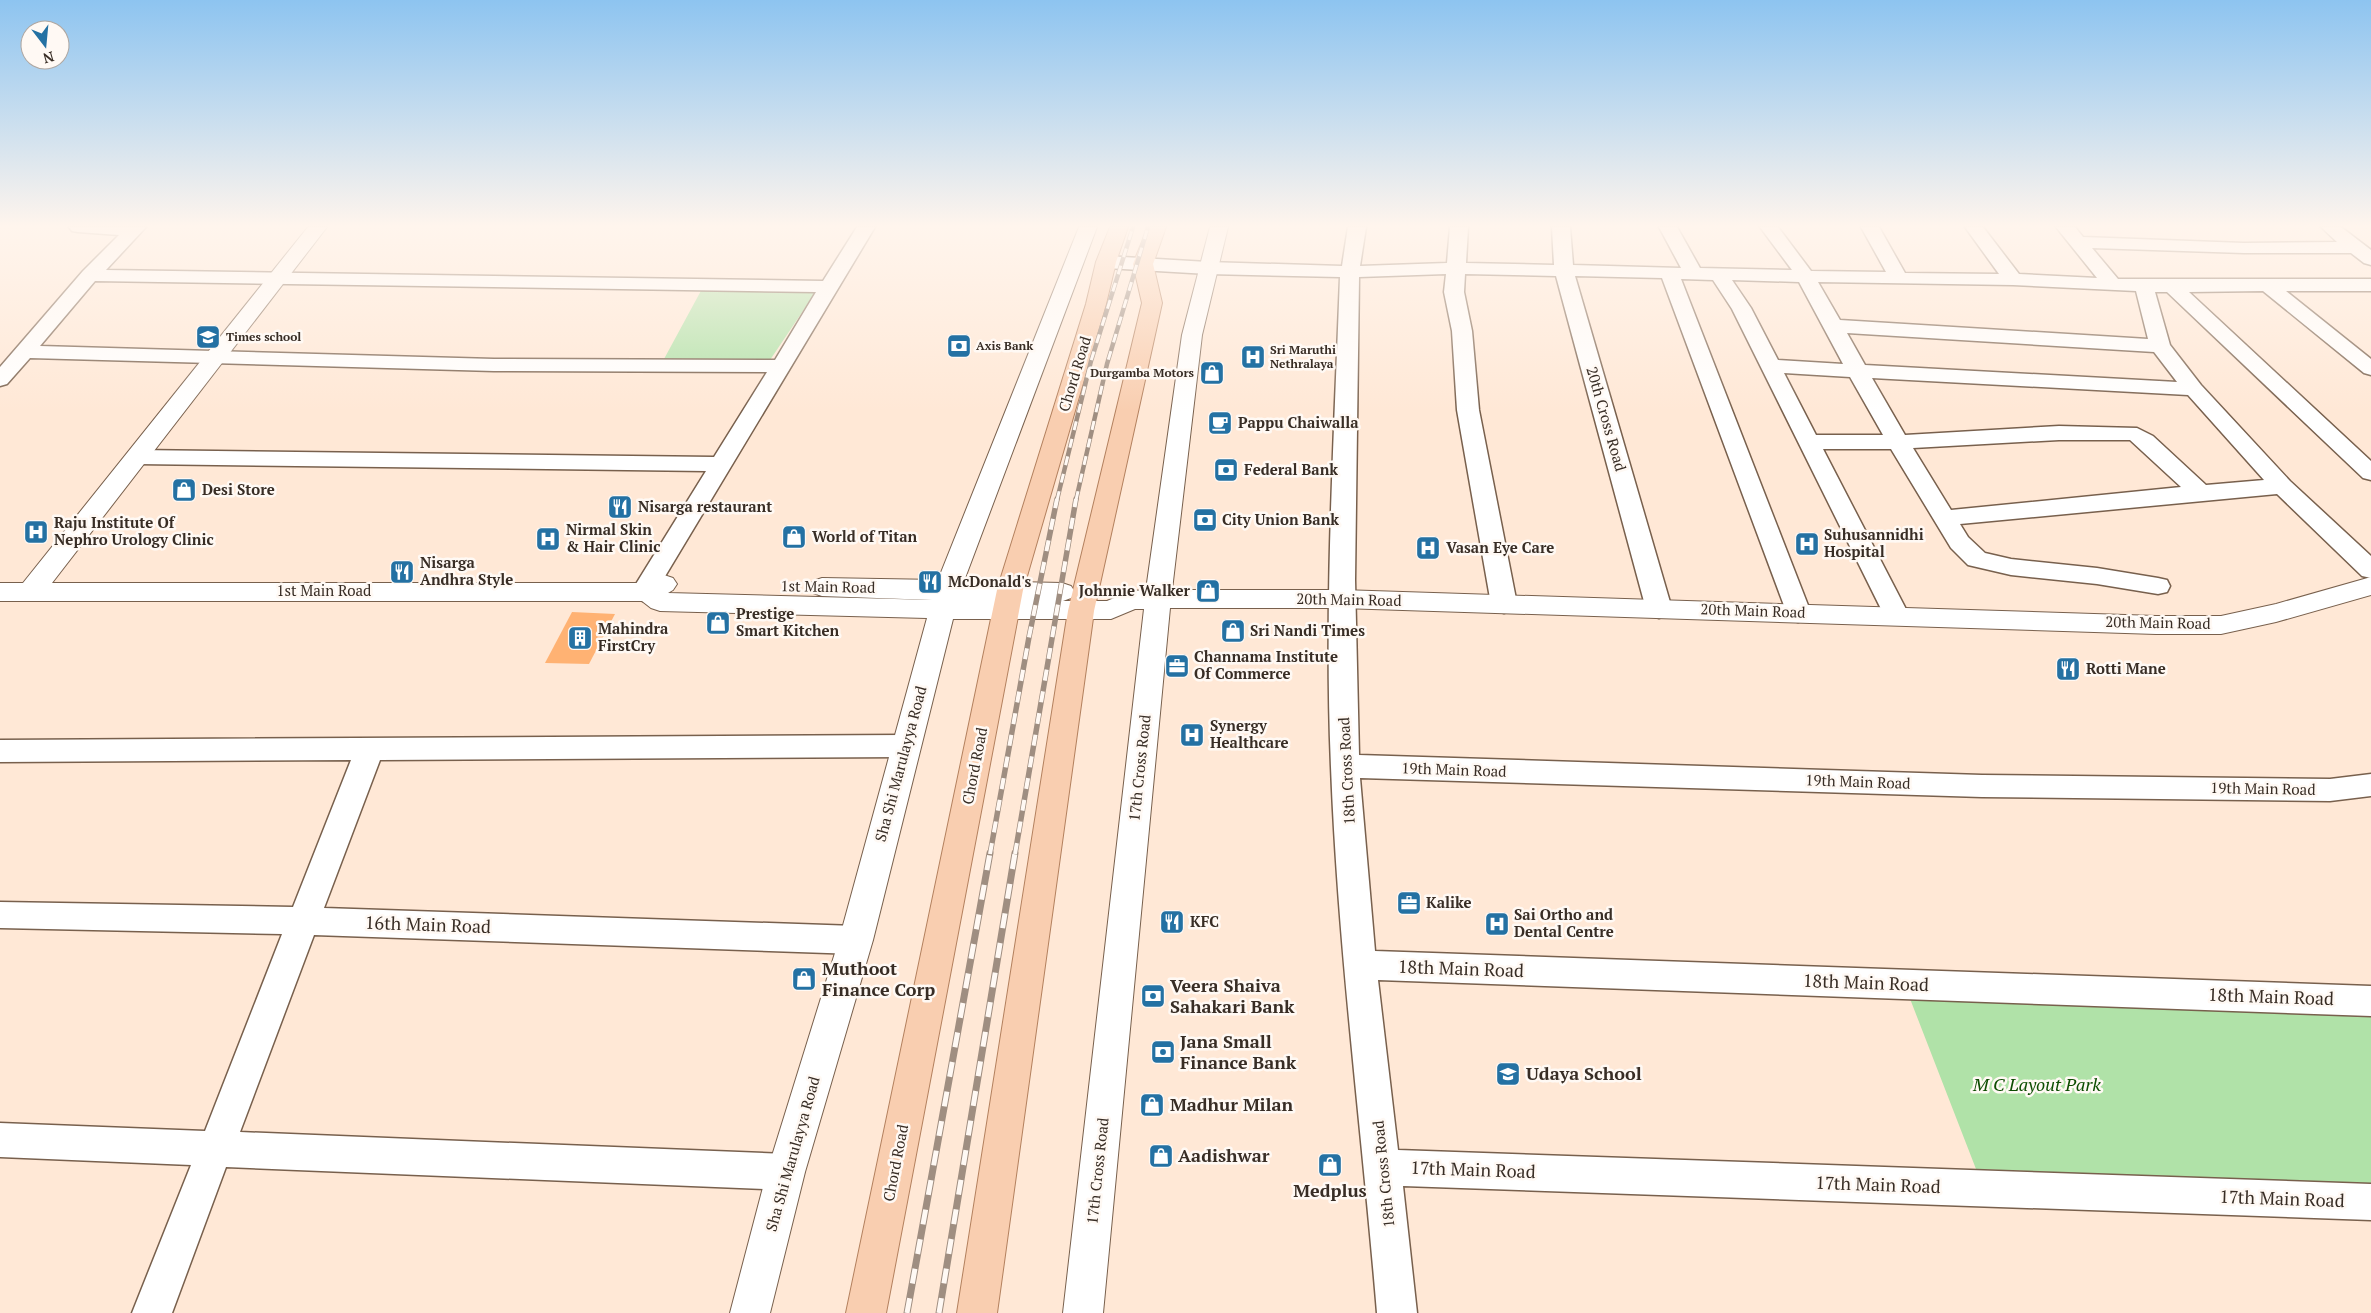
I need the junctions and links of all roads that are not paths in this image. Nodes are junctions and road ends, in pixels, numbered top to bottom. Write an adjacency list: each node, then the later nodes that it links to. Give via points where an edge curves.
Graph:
1 (79, 288): 19 (street)
2 (269, 288): 20 (street)
3 (829, 288): 21 (street)
4 (1065, 288): 41 (street, Sha Shi Marulayya Road)
5 (1100, 288): 42 (main road, Chord Road)
6 (1149, 288): 45 (main road, via 1152,303)
7 (1203, 288): 43 (street, 17th Cross Road)
8 (1350, 288): 44 (street, 18th Cross Road)
9 (1454, 288): 46 (street, via 1462,331 1468,410)
10 (1569, 288): 47 (street, 20th Cross Road)
11 (1675, 288): 48 (street)
12 (1726, 288): 22 (street, via 1741,308)
13 (1814, 288): 17 (street)
14 (2145, 288): 18 (street)
15 (2174, 288): 31 (street)
16 (2271, 288): 23 (street)
17 (1835, 326): 18 (street); 24 (street)
18 (2160, 346): 26 (street)
19 (25, 352): 20 (street); 25 (street)
20 (215, 358): 21 (street, via 494,365); 29 (street)
21 (781, 366): 30 (street)
22 (1770, 366): 24 (street); 27 (street)
23 (2371, 369)
24 (1858, 370): 26 (street); 28 (street)
25 (0, 380)
26 (2194, 389): 32 (street)
27 (1808, 442): 28 (street); 49 (street)
28 (1898, 442): 33 (street, via 2059,433 2126,433 2145,441); 34 (street)
29 (137, 457): 30 (street); 38 (street)
30 (719, 464): 40 (street)
31 (2371, 473)
32 (2282, 486): 33 (street); 35 (street)
33 (2201, 493): 34 (street)
34 (1943, 518): 36 (street, via 1959,542 1977,559 2011,567)
35 (2371, 570)
36 (2158, 586)
37 (2371, 586): 49 (street, 20th Main Road, via 2221,625)
38 (32, 590): 39 (street, 1st Main Road); 40 (street, 1st Main Road)
39 (0, 592)
40 (646, 592): 41 (street, 1st Main Road, via 660,602)
41 (946, 598): 42 (street, 1st Main Road); 50 (street, Sha Shi Marulayya Road)
42 (1008, 600): 45 (street, 20th Main Road); 67 (main road, Chord Road)
43 (1144, 600): 44 (street, 20th Main Road); 45 (street, 20th Main Road, via 1111,610); 69 (street, 17th Cross Road)
44 (1341, 600): 46 (street, 20th Main Road); 53 (street, 18th Cross Road)
45 (1082, 602): 68 (main road)
46 (1504, 604): 47 (street, 20th Main Road)
47 (1659, 609): 48 (street, 20th Main Road)
48 (1798, 613): 49 (street, 20th Main Road)
49 (1896, 616)
50 (905, 746): 51 (street); 57 (street, Sha Shi Marulayya Road)
51 (370, 748): 52 (street); 56 (street)
52 (0, 751)
53 (1346, 766): 54 (street, 19th Main Road, via 1982,786 2330,790); 58 (street, 18th Cross Road)
54 (2371, 785)
55 (0, 915): 56 (street, 16th Main Road)
56 (303, 921): 57 (street, 16th Main Road); 61 (street)
57 (856, 940): 63 (street, Sha Shi Marulayya Road)
58 (1361, 965): 59 (street, 18th Main Road); 62 (street, 18th Cross Road)
59 (2371, 1000)
60 (0, 1140): 61 (street)
61 (216, 1148): 63 (street); 65 (street)
62 (1384, 1167): 64 (street, 17th Main Road); 70 (street, 18th Cross Road)
63 (786, 1172): 66 (street, Sha Shi Marulayya Road)
64 (2371, 1202)
65 (152, 1313)
66 (750, 1313)
67 (866, 1313)
68 (977, 1313)
69 (1083, 1313)
70 (1397, 1313)

